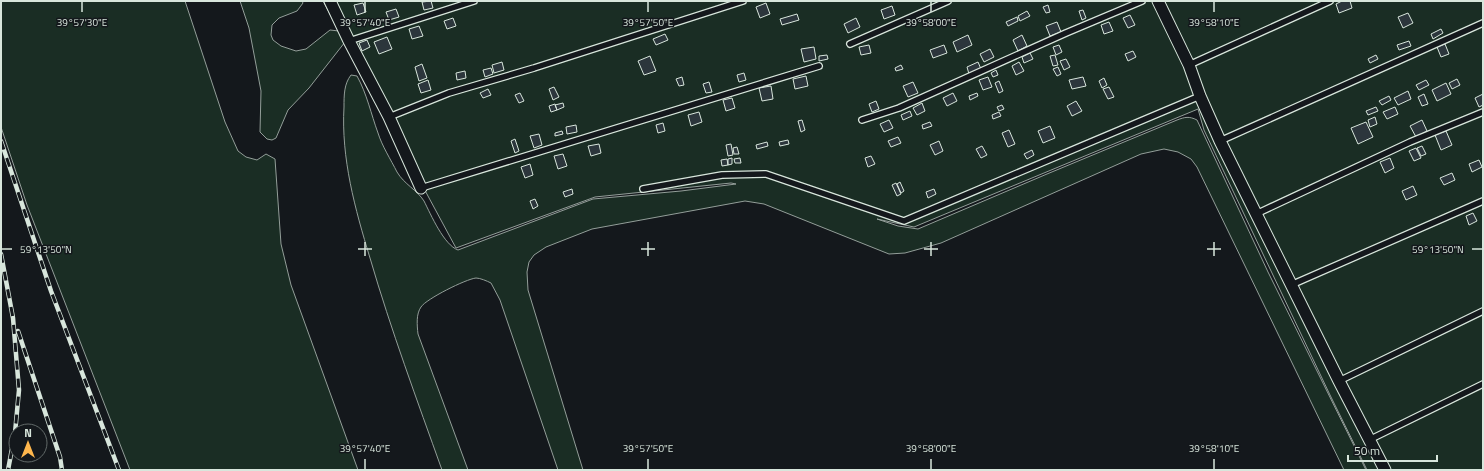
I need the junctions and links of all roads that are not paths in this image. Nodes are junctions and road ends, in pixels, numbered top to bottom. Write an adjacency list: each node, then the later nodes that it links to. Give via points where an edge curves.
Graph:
1 (330, 1): 9 (street)
2 (474, 1): 9 (lane)
3 (743, 1): 15 (lane, via 449,93)
4 (948, 1): 10 (lane)
5 (1142, 1): 16 (lane, via 899,108)
6 (1158, 1): 11 (street)
7 (1330, 1): 11 (lane)
8 (1483, 23): 17 (lane)
9 (349, 41): 15 (street)
10 (850, 44)
11 (1189, 65): 13 (street)
12 (819, 66): 18 (lane)
13 (1200, 96): 17 (street); 19 (lane, via 904,221 766,174 722,175)
14 (1483, 112): 21 (lane, via 1410,142)
15 (389, 117): 18 (street)
16 (862, 120)
17 (1220, 141): 21 (street)
18 (421, 188)
19 (643, 189)
20 (1483, 201): 22 (lane)
21 (1255, 214): 22 (street)
22 (1291, 284): 24 (street)
23 (1483, 311): 24 (lane)
24 (1338, 381): 26 (street)
25 (1483, 384): 26 (lane)
26 (1369, 440): 27 (street)
27 (1385, 470)

